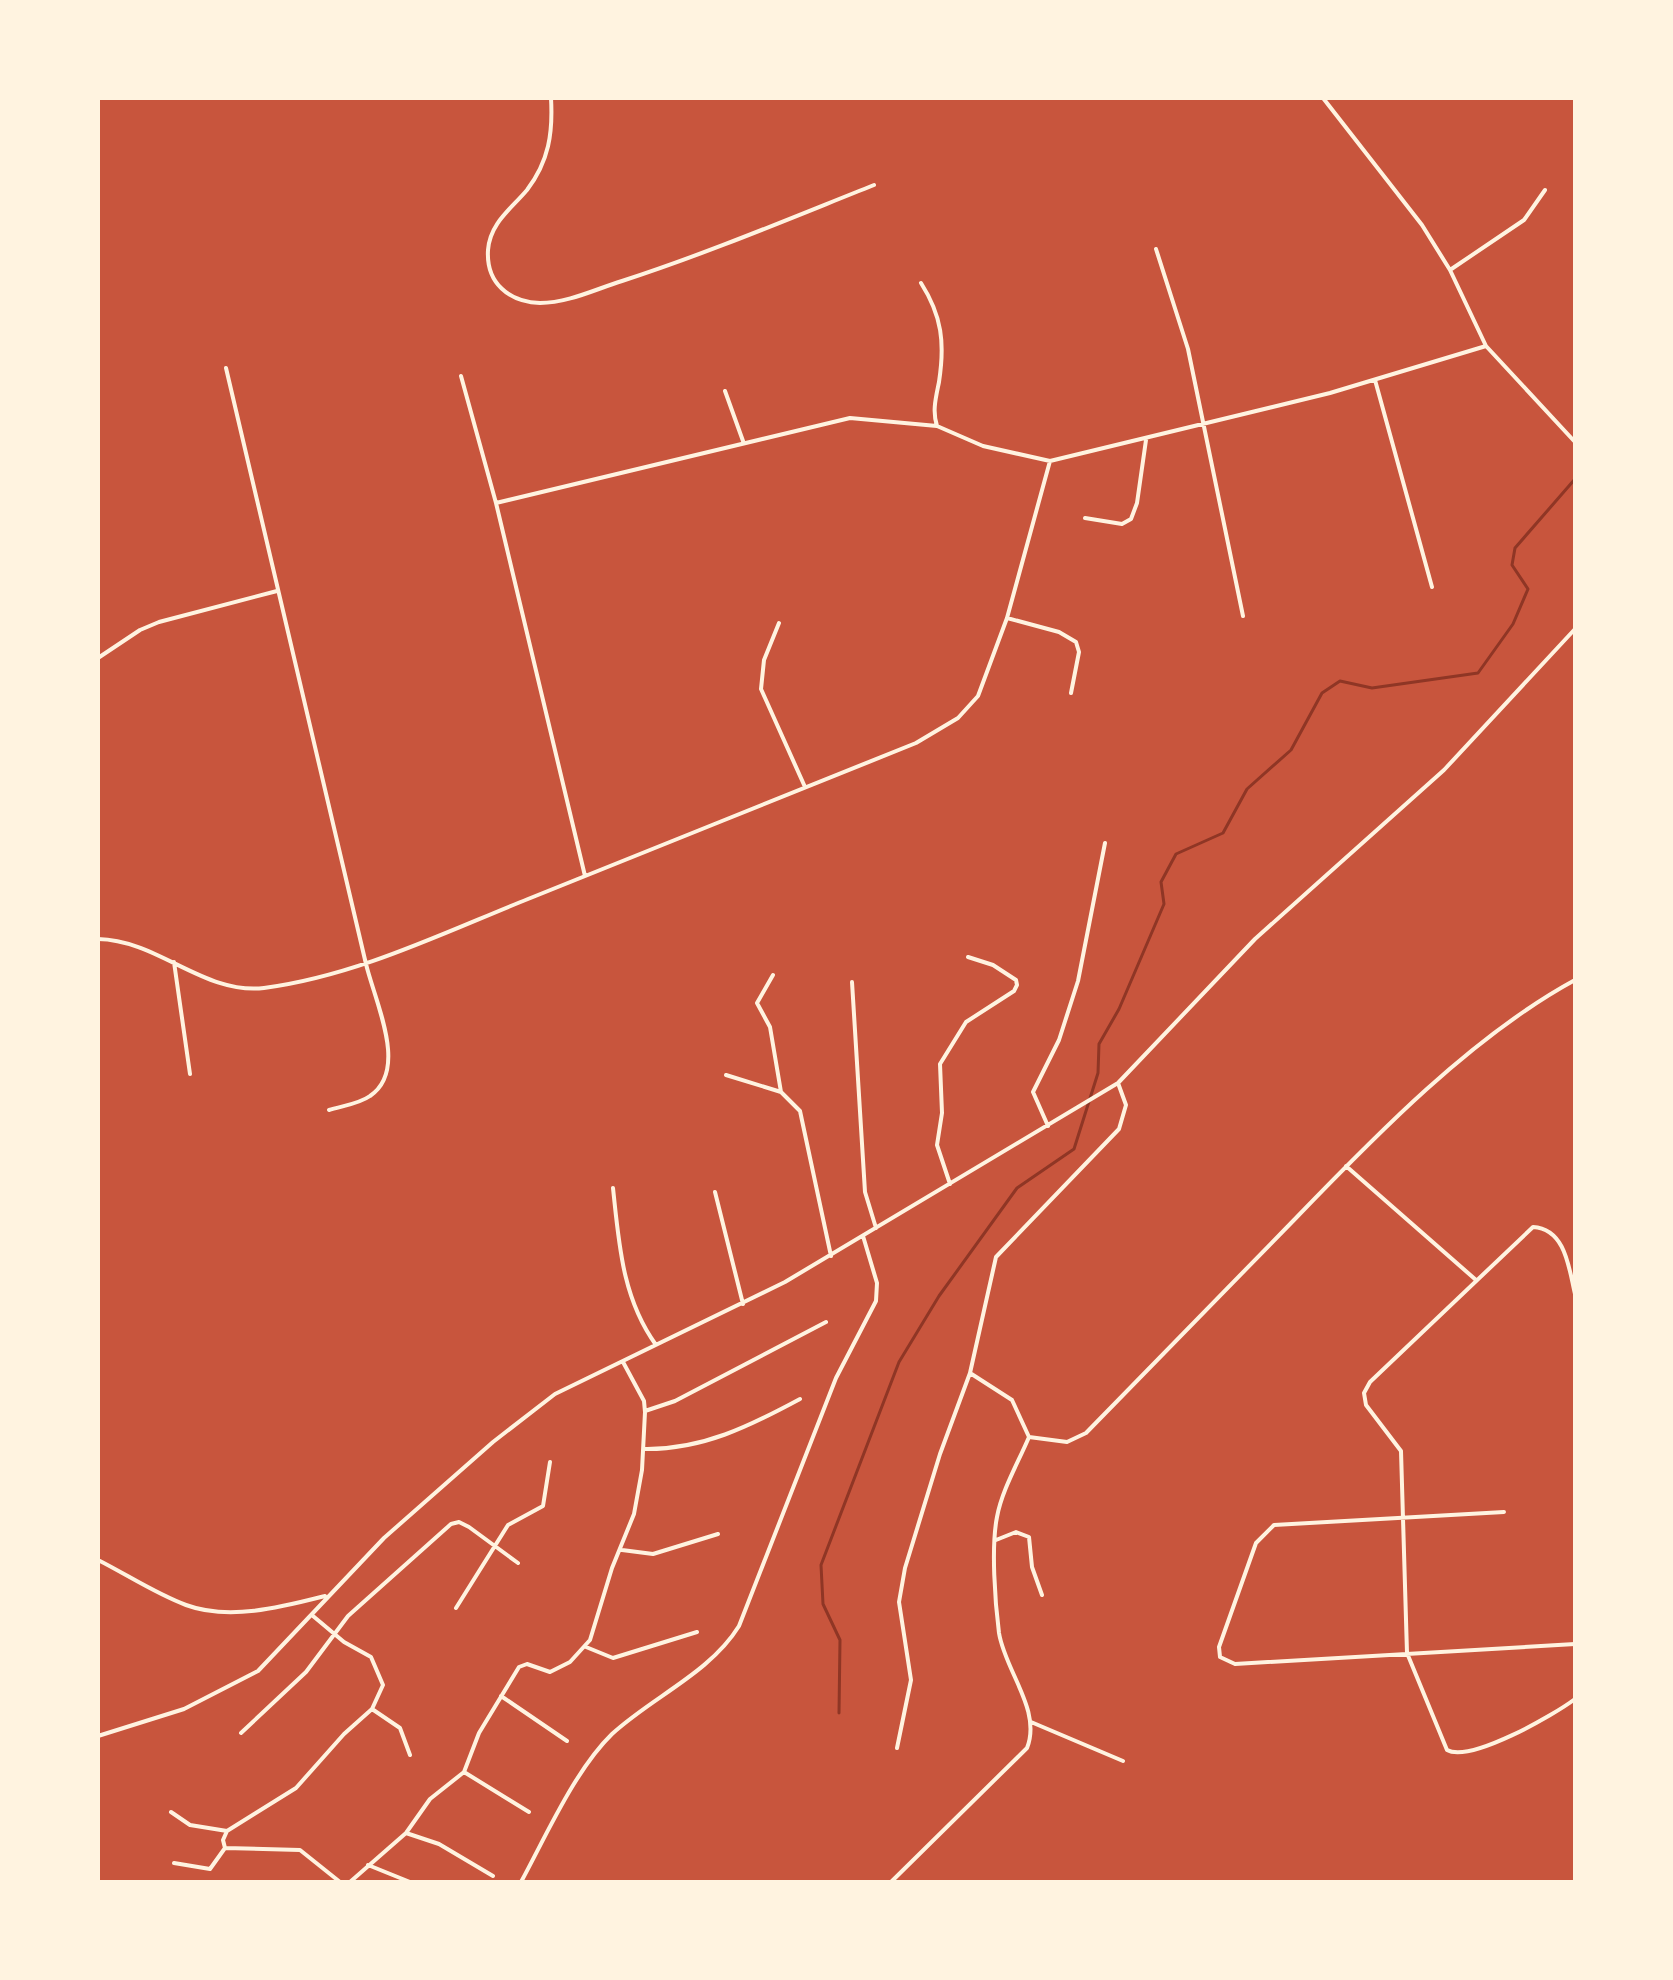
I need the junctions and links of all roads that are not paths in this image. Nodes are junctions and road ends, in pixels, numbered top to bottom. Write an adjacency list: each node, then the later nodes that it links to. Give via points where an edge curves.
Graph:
1 (551, 98): 3 (street, via 546,156 529,186 496,224 488,251 497,286 520,300 567,299)
2 (1323, 98): 6 (street, via 1422,225)
3 (874, 185)
4 (1545, 190): 6 (street, via 1524,220)
5 (1156, 249): 13 (street, via 1178,312)
6 (1450, 270): 8 (street)
7 (921, 283): 14 (street, via 942,330)
8 (1486, 346): 11 (street); 17 (street)
9 (226, 368): 22 (street)
10 (461, 376): 19 (street)
11 (1375, 380): 13 (street); 21 (street)
12 (725, 391): 16 (street)
13 (1205, 423): 15 (street); 23 (street)
14 (937, 426): 16 (street, via 850,418); 18 (street, via 983,446)
15 (1146, 440): 18 (street); 20 (street, via 1131,519 1122,524)
16 (743, 441): 19 (street)
17 (1575, 442)
18 (1050, 461): 24 (street)
19 (496, 503): 31 (street)
20 (1085, 518)
21 (1432, 587)
22 (277, 591): 27 (street, via 159,622); 35 (street)
23 (1243, 616)
24 (1007, 618): 28 (street, via 1076,642); 29 (street, via 978,696 958,718 916,743)
25 (779, 623): 29 (street, via 764,660 761,689)
26 (1575, 629): 41 (street, via 1444,770 1255,939)
27 (98, 658)
28 (1071, 693)
29 (805, 787): 31 (street)
30 (1105, 843): 44 (street, via 1078,981 1059,1040 1033,1092)
31 (585, 876): 35 (street)
32 (98, 939): 34 (street, via 124,941)
33 (968, 957): 46 (street, via 993,965 1017,985 959,1029 940,1064 937,1145)
34 (174, 962): 35 (street, via 243,988); 39 (street)
35 (366, 964): 43 (street, via 390,1048 389,1071 381,1088 367,1099)
36 (773, 975): 42 (street, via 757,1003 769,1022)
37 (1575, 980): 45 (street, via 1497,1033)
38 (852, 982): 49 (street, via 865,1192)
39 (190, 1074)
40 (726, 1075): 42 (street)
41 (1118, 1083): 44 (street); 58 (street, via 1126,1105 1119,1129 996,1257)
42 (781, 1092): 51 (street, via 805,1124)
43 (329, 1110)
44 (1048, 1126): 46 (street)
45 (1346, 1166): 52 (street); 61 (street, via 1086,1433 1067,1442)
46 (950, 1184): 49 (street)
47 (613, 1188): 56 (street, via 627,1287 642,1326)
48 (715, 1192): 54 (street)
49 (876, 1228): 50 (street)
50 (863, 1236): 51 (street); 103 (street, via 877,1283 876,1301 836,1378 739,1626 718,1653 609,1737 589,1762)
51 (831, 1256): 54 (street)
52 (1476, 1280): 53 (street, via 1525,1232 1537,1227 1561,1244); 65 (street, via 1364,1393 1366,1405 1401,1451)
53 (1575, 1294)
54 (743, 1304): 56 (street)
55 (826, 1322): 60 (street)
56 (656, 1345): 57 (street)
57 (623, 1362): 60 (street); 72 (street, via 576,1382 525,1415 384,1538)
58 (970, 1373): 61 (street, via 1012,1400); 88 (street, via 905,1568 899,1602 911,1680)
59 (800, 1399): 62 (street, via 701,1444)
60 (645, 1412): 62 (street)
61 (1029, 1437): 67 (street, via 1000,1504)
62 (644, 1449): 69 (street, via 634,1514)
63 (550, 1462): 68 (street, via 543,1506 508,1525)
64 (1504, 1512): 65 (street)
65 (1405, 1518): 80 (street); 80 (street, via 1280,1524 1265,1530 1219,1652 1235,1664)
66 (718, 1534): 69 (street, via 653,1554)
67 (996, 1540): 73 (street, via 1016,1532 1029,1537); 84 (street, via 1000,1635)
68 (494, 1549): 71 (street); 74 (street); 77 (street, via 469,1527 451,1524)
69 (622, 1550): 79 (street)
70 (98, 1560): 72 (street, via 203,1609 255,1610)
71 (518, 1563)
72 (328, 1595): 75 (street)
73 (1042, 1595)
74 (456, 1608)
75 (313, 1616): 77 (street); 86 (street, via 241,1682 184,1709)
76 (697, 1632): 79 (street, via 613,1658)
77 (333, 1633): 83 (street, via 371,1657 380,1671 383,1685); 85 (street, via 306,1672)
78 (1575, 1644): 80 (street)
79 (586, 1647): 81 (street, via 547,1673 527,1664 519,1667)
80 (1407, 1653): 82 (street, via 1443,1743 1454,1754 1531,1725)
81 (501, 1696): 87 (street); 91 (street)
82 (1575, 1699)
83 (372, 1709): 89 (street, via 400,1728); 94 (street, via 296,1788)
84 (1031, 1722): 90 (street); 104 (street, via 1027,1748)
85 (241, 1733)
86 (98, 1736)
87 (567, 1741)
88 (897, 1748)
89 (410, 1755)
90 (1123, 1761)
91 (464, 1772): 93 (street); 95 (street, via 430,1799)
92 (171, 1812): 94 (street, via 190,1825)
93 (529, 1812)
94 (227, 1831): 96 (street)
95 (406, 1833): 98 (street); 99 (street, via 439,1844)
96 (225, 1848): 97 (street, via 210,1869); 100 (street, via 300,1850)
97 (174, 1863)
98 (366, 1865): 101 (street); 102 (street)
99 (493, 1876)
100 (340, 1882)
101 (350, 1882)
102 (410, 1882)
103 (521, 1882)
104 (891, 1882)

